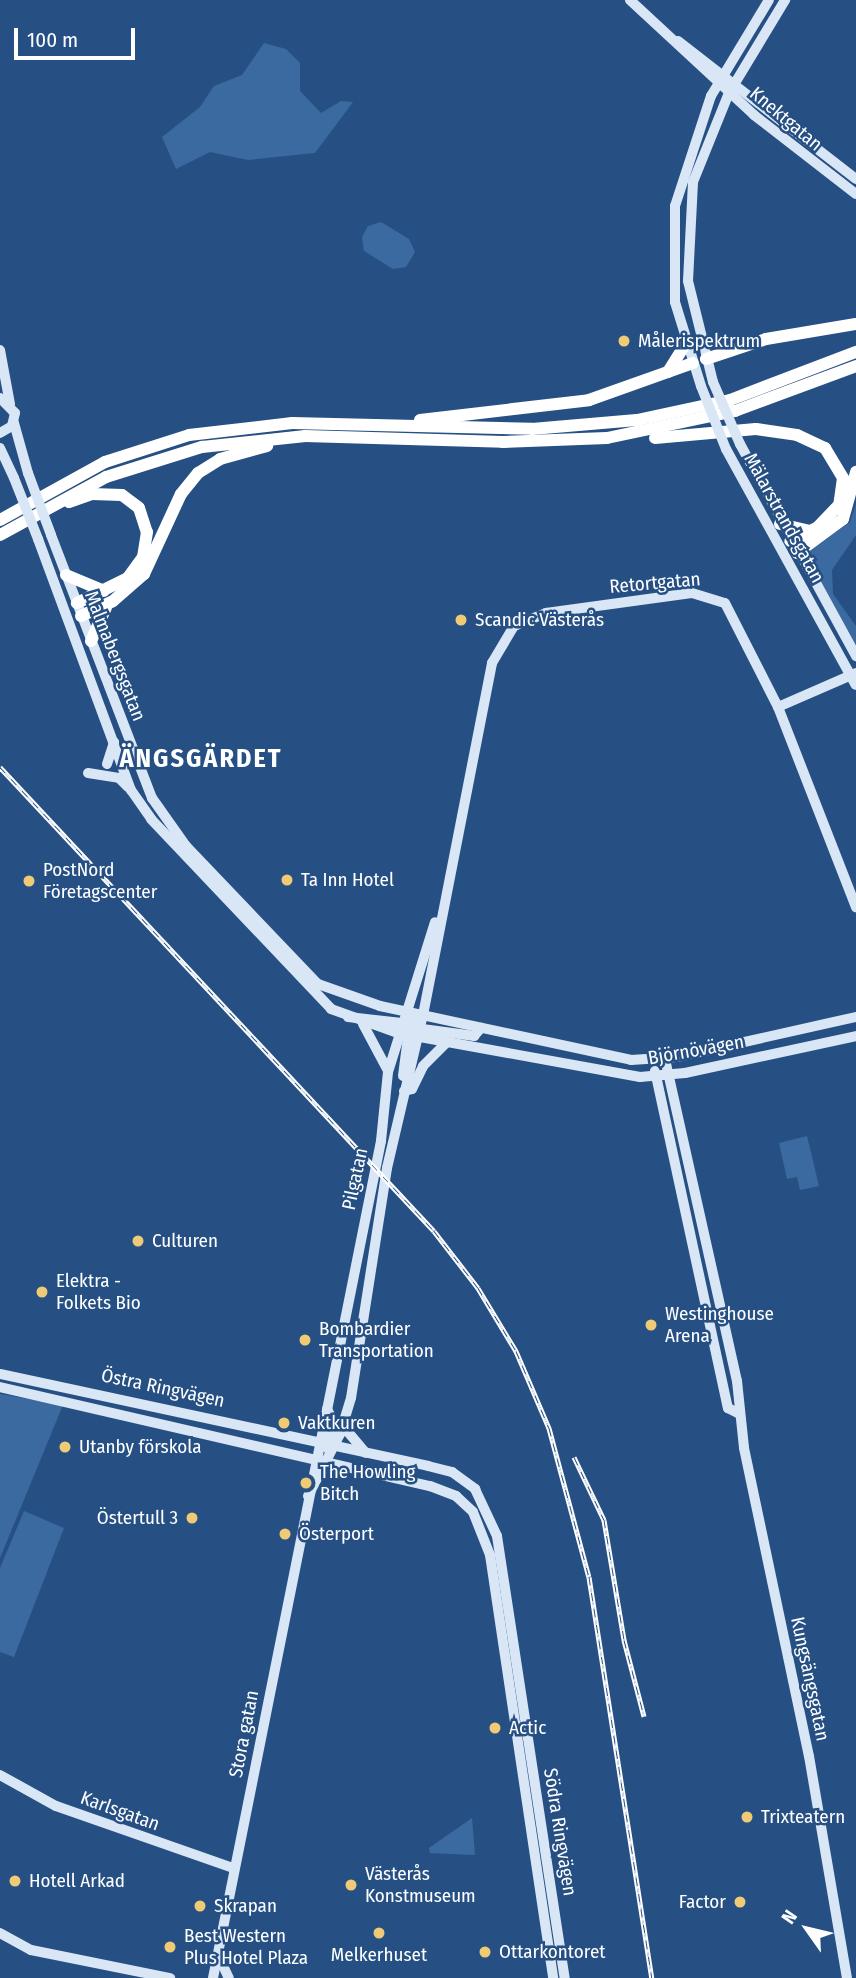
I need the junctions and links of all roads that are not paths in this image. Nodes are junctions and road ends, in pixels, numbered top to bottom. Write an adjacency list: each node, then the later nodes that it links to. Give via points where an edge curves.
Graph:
1 (629, 0): 4 (main road)
2 (769, 0): 5 (main road, Mälarstrandsgatan)
3 (785, 0): 6 (main road, Mälarstrandsgatan)
4 (655, 25): 5 (main road, Knektgatan); 7 (main road, Knektgatan)
5 (724, 73): 6 (main road, Knektgatan); 7 (main road, Mälarstrandsgatan)
6 (736, 81): 8 (main road, Mälarstrandsgatan); 9 (main road, Knektgatan)
7 (718, 84): 8 (main road, Knektgatan); 12 (main road, Mälarstrandsgatan, via 699,122 675,206 671,265)
8 (729, 93): 10 (main road, Knektgatan); 15 (main road, Mälarstrandsgatan, via 704,149 688,212 688,281)
9 (856, 179)
10 (856, 194)
11 (856, 324): 15 (highway, via 766,339)
12 (686, 343): 16 (main road, Mälarstrandsgatan); 18 (highway)
13 (0, 350): 20 (main road)
14 (856, 352): 22 (highway, via 730,400 637,420 532,429)
15 (706, 359): 16 (main road); 32 (main road, Mälarstrandsgatan, bridge, via 740,444)
16 (693, 363): 18 (highway); 35 (main road, Mälarstrandsgatan, bridge, via 726,449)
17 (856, 366): 25 (highway, via 746,408)
18 (662, 377): 22 (highway, via 589,400)
19 (0, 398): 20 (main road)
20 (10, 404): 21 (main road, Malmabergsgatan)
21 (14, 423): 23 (main road); 37 (main road, Malmabergsgatan, bridge)
22 (404, 425): 30 (highway, via 292,423 189,435 105,462)
23 (0, 433)
24 (348, 436): 25 (highway, via 503,442); 28 (highway, via 202,447 136,465); 39 (highway, via 340,443 253,448 205,468 181,494 144,574)
25 (607, 438): 33 (highway, via 620,443 756,429 810,440 836,460 844,484 836,509)
26 (0, 448): 40 (main road, Malmabergsgatan, bridge)
27 (856, 472): 36 (highway, via 843,519)
28 (55, 501): 34 (highway); 38 (highway, via 107,492 130,499 144,515 147,536 140,562 128,578)
29 (0, 509): 30 (highway)
30 (15, 510): 31 (highway)
31 (0, 520)
32 (780, 524): 33 (highway); 35 (main road, Mälarstrandsgatan)
33 (811, 531): 35 (highway)
34 (0, 535)
35 (784, 544): 36 (main road, Mälarstrandsgatan)
36 (798, 556): 44 (main road, Mälarstrandsgatan); 45 (main road, Mälarstrandsgatan)
37 (66, 575): 38 (highway); 40 (main road, Malmabergsgatan)
38 (104, 591): 40 (highway)
39 (109, 604): 41 (highway); 43 (highway)
40 (70, 606): 41 (main road, Malmabergsgatan)
41 (75, 619): 43 (main road, Malmabergsgatan); 47 (main road, Malmabergsgatan)
42 (514, 626): 46 (main road, Retortgatan, via 570,609 711,596 738,618); 54 (main road, Pilgatan, via 492,663)
43 (90, 641): 48 (main road, Malmabergsgatan)
44 (856, 656)
45 (854, 678): 46 (main road)
46 (778, 706): 53 (main road, Retortgatan)
47 (114, 742): 49 (main road, Malmabergsgatan); 50 (main road)
48 (133, 754): 49 (main road); 59 (main road, Malmabergsgatan, via 142,780 174,831 303,974)
49 (120, 758): 52 (main road, Malmabergsgatan)
50 (107, 764)
51 (88, 773): 52 (main road, via 118,778)
52 (131, 790): 56 (main road, Malmabergsgatan, via 299,979)
53 (856, 907)
54 (442, 910): 55 (main road, Pilgatan); 59 (main road, Pilgatan)
55 (423, 1015): 59 (main road, Malmabergsgatan); 59 (main road, Pilgatan); 60 (main road, Björnövägen)
56 (348, 1017): 58 (main road, Malmabergsgatan); 59 (main road)
57 (856, 1017): 65 (main road, Björnövägen)
58 (363, 1024): 59 (main road, Malmabergsgatan); 67 (main road)
59 (409, 1027): 60 (main road, via 475,1036); 63 (main road, Björnövägen); 67 (main road, Pilgatan); 71 (main road, Pilgatan)
60 (481, 1028): 62 (main road, Björnövägen)
61 (856, 1036): 68 (main road, Björnövägen)
62 (537, 1041): 64 (main road); 66 (main road, Björnövägen, via 585,1054)
63 (447, 1042): 64 (main road, Björnövägen); 71 (main road, via 424,1066 412,1089)
64 (534, 1054): 69 (main road, Björnövägen, via 616,1075)
65 (664, 1059): 66 (main road, Björnövägen); 70 (main road, Kungsängsgatan)
66 (653, 1060): 69 (main road, Kungsängsgatan)
67 (388, 1072): 76 (main road, Pilgatan, via 381,1140)
68 (685, 1073): 70 (main road, Björnövägen); 72 (main road)
69 (656, 1076): 70 (main road, Björnövägen); 75 (main road, Kungsängsgatan, via 728,1408)
70 (668, 1076): 72 (main road, Kungsängsgatan)
71 (404, 1091): 77 (main road, Pilgatan)
72 (674, 1099): 75 (main road, Kungsängsgatan, via 737,1381)
73 (0, 1374): 78 (main road, Östra Ringvägen)
74 (0, 1387): 79 (main road, Östra Ringvägen, via 275,1449)
75 (737, 1408): 94 (main road, Kungsängsgatan, via 808,1756)
76 (327, 1409): 78 (main road); 79 (main road, via 332,1419)
77 (343, 1426): 79 (main road, Pilgatan); 80 (main road)
78 (304, 1438): 79 (main road, Östra Ringvägen)
79 (327, 1450): 80 (main road, Södra Ringvägen); 81 (main road, Södra Ringvägen); 86 (main road, Stora gatan, via 308,1496)
80 (366, 1452): 82 (main road, Södra Ringvägen, via 452,1472)
81 (430, 1486): 82 (main road, via 437,1482 464,1492); 83 (main road, Södra Ringvägen, via 456,1496 479,1521)
82 (475, 1489): 83 (main road, Södra Ringvägen, via 492,1521)
83 (497, 1567): 84 (main road, Södra Ringvägen)
84 (520, 1727): 92 (main road, Södra Ringvägen); 93 (main road, Södra Ringvägen)
85 (0, 1774): 86 (main road, Karlsgatan, via 49,1803)
86 (233, 1868): 88 (main road, Stora gatan)
87 (0, 1933): 89 (main road, via 31,1950)
88 (218, 1946): 90 (main road, Stora gatan); 91 (main road, via 220,1966)
89 (170, 1978)
90 (212, 1978)
91 (229, 1978)
92 (553, 1978)
93 (565, 1978)
94 (845, 1978)

